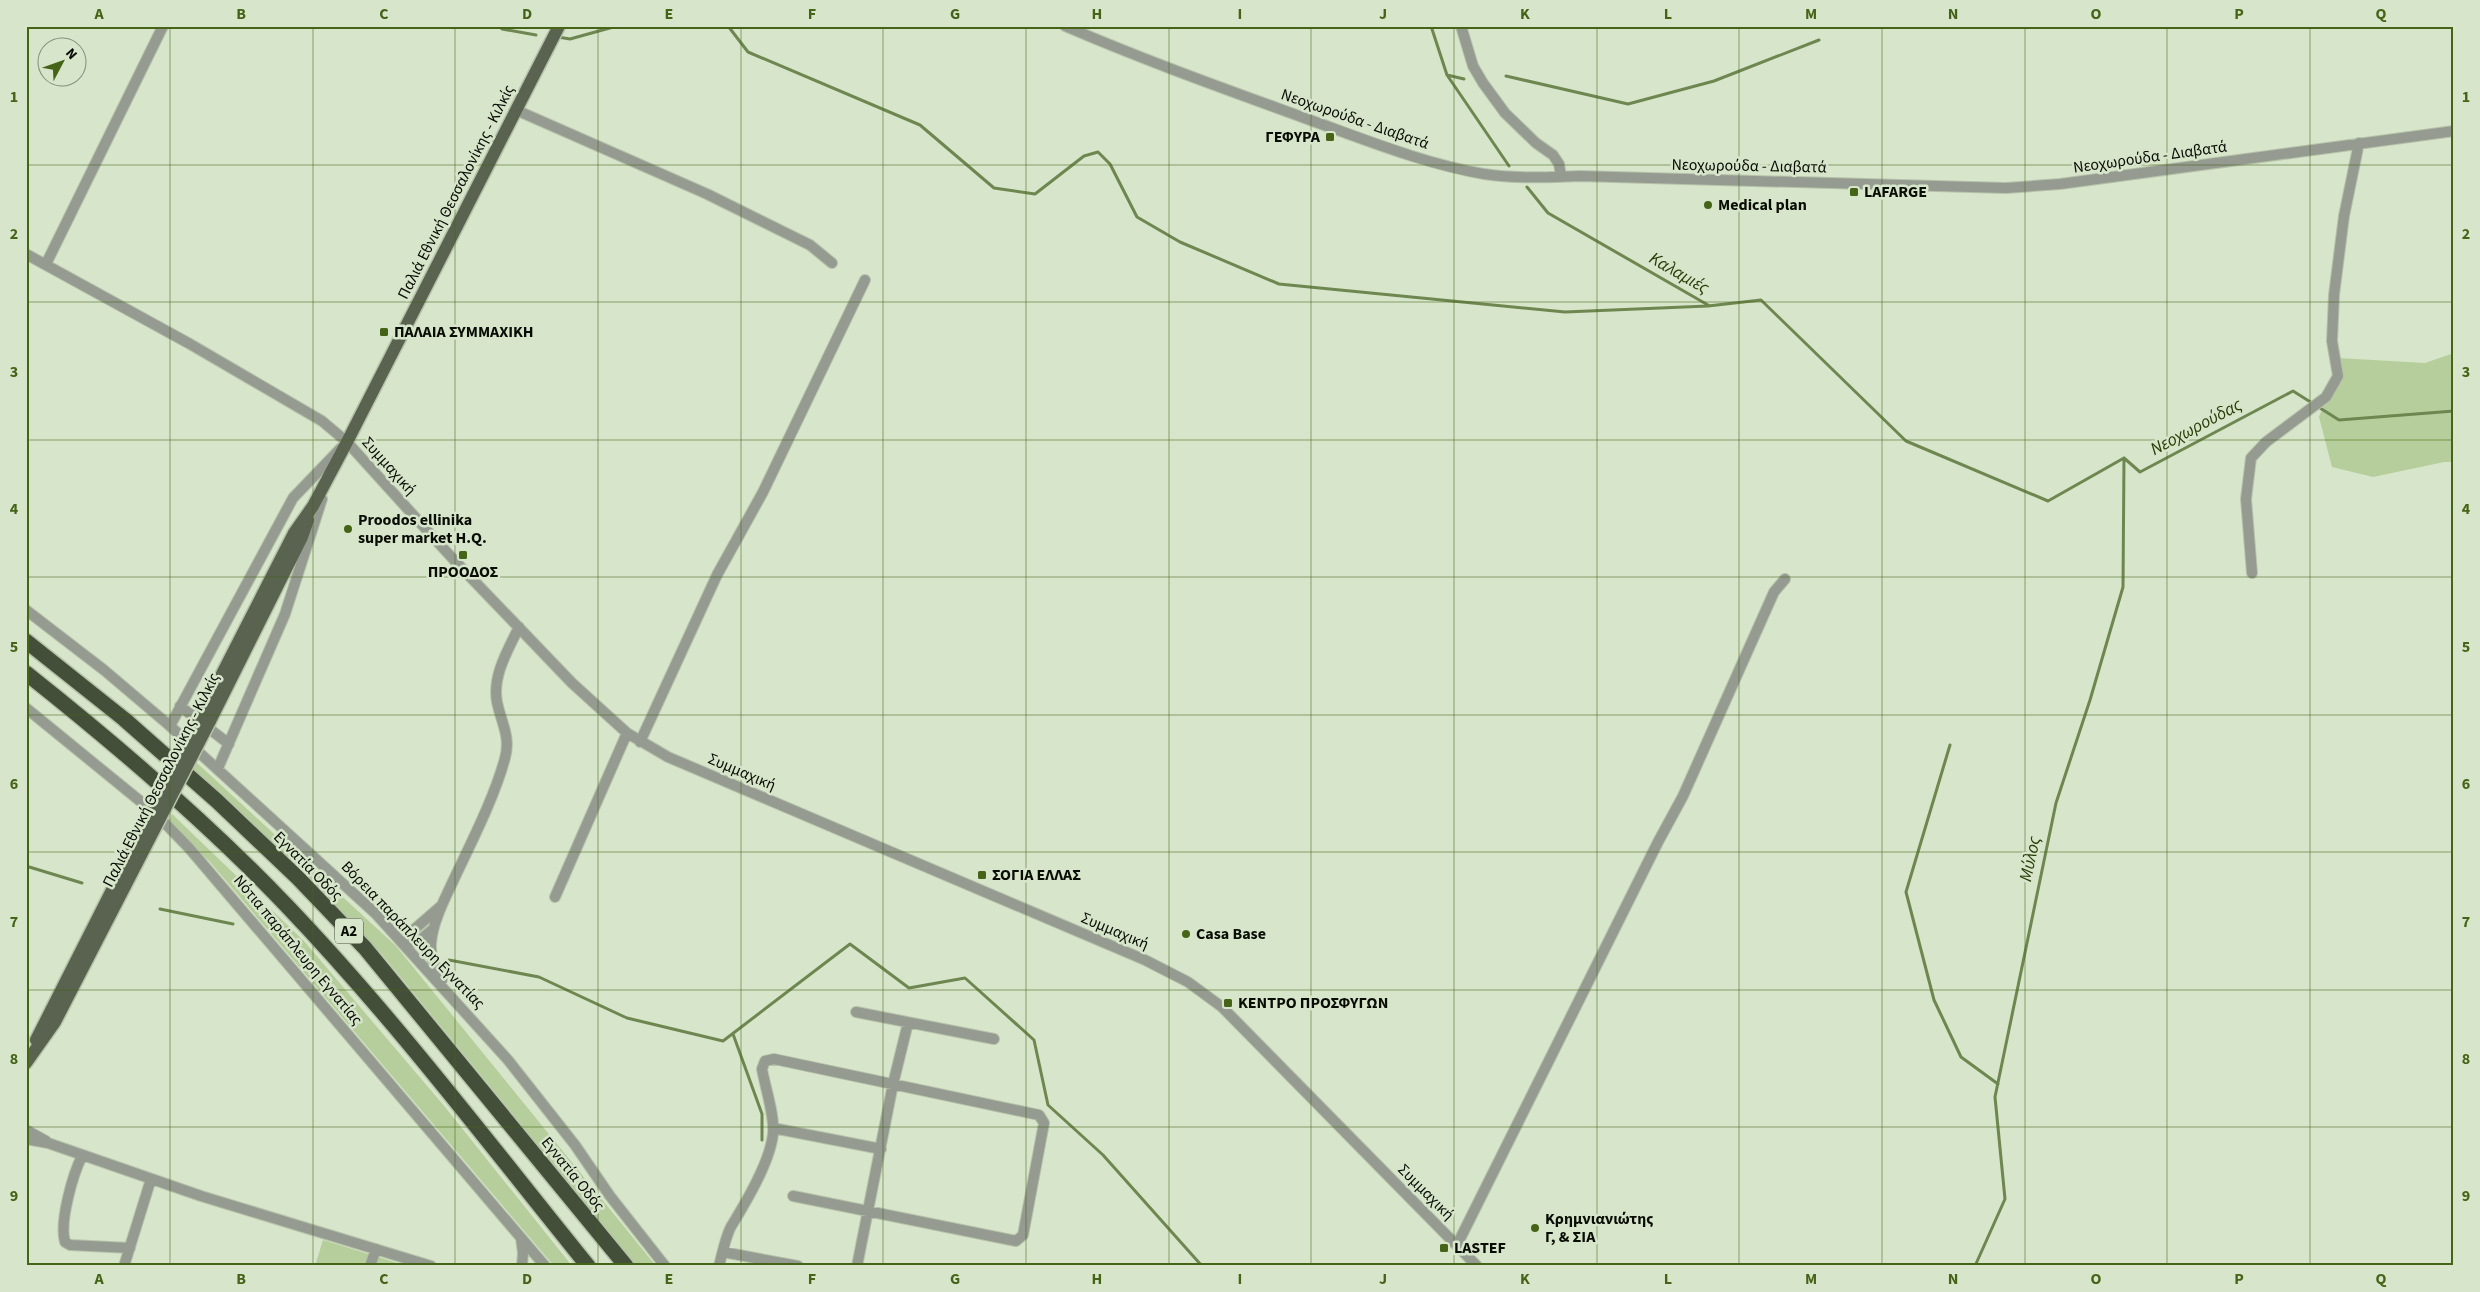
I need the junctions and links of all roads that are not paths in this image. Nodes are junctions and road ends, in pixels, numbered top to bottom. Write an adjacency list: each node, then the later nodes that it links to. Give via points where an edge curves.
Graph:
1 (163, 26): 11 (street)
2 (559, 26): 5 (main road, Παλιά Εθνική Θεσσαλονίκης - Κιλκίς)
3 (1065, 26): 8 (street, Νεοχωρούδα - Διαβατά, via 1141,58 1360,138 1442,164 1501,176)
4 (1461, 26): 8 (street, via 1473,66 1483,83 1506,114 1553,155)
5 (516, 110): 10 (street, via 707,194 810,245); 13 (main road, Παλιά Εθνική Θεσσαλονίκης - Κιλκίς)
6 (2454, 131): 7 (street, Νεοχωρούδα - Διαβατά)
7 (2359, 143): 8 (street, Νεοχωρούδα - Διαβατά, via 2060,184 2006,188); 15 (street, via 2344,216 2334,294 2332,342 2338,376 2321,402 2266,442 2251,458 2246,499)
8 (1561, 176)
9 (26, 254): 11 (street, Συμμαχική)
10 (832, 263)
11 (46, 264): 13 (street, Συμμαχική, via 308,410)
12 (865, 280): 25 (street, via 763,492 717,575)
13 (347, 442): 14 (main road, Παλιά Εθνική Θεσσαλονίκης - Κιλκίς); 18 (street, Συμμαχική); 21 (street, via 293,498)
14 (329, 476): 26 (street, via 286,614); 36 (main road, Παλιά Εθνική Θεσσαλονίκης - Κιλκίς, bridge, via 294,533 205,719 46,1017)
15 (2252, 573)
16 (1786, 579): 48 (street, via 1774,592 1683,796)
17 (26, 610): 23 (street, Βόρεια παράπλευρη Εγνατίας)
18 (519, 627): 24 (street, Συμμαχική, via 572,683); 29 (street, via 499,672 496,688 507,735 506,756)
19 (26, 641): 58 (highway, Εγνατία Οδός / Α2, via 124,719 217,801 366,948)
20 (26, 673): 57 (highway, Α2, via 111,740 203,822 288,907 389,1021)
21 (180, 706): 23 (street); 26 (street)
22 (26, 708): 47 (street, Νότια παράπλευρη Εγνατίας, via 156,814 177,835 296,970)
23 (170, 726): 27 (street, Βόρεια παράπλευρη Εγνατίας)
24 (627, 733): 25 (street, Συμμαχική); 28 (street)
25 (640, 742): 48 (street, Συμμαχική, via 668,757 1110,945 1188,982 1222,1007)
26 (229, 744): 27 (street)
27 (218, 768): 31 (street, Βόρεια παράπλευρη Εγνατίας)
28 (555, 896)
29 (441, 906): 30 (street); 31 (street, via 410,933)
30 (433, 929): 31 (street, via 419,941); 32 (street, via 431,951)
31 (406, 944): 32 (street, Βόρεια παράπλευρη Εγνατίας)
32 (447, 990): 59 (street, Βόρεια παράπλευρη Εγνατίας, via 528,1085)
33 (856, 1012): 34 (street)
34 (908, 1023): 35 (street); 37 (street)
35 (994, 1039)
36 (26, 1062)
37 (893, 1084): 38 (street, via 769,1059 762,1069); 42 (street); 46 (street, via 1042,1117 1044,1123 1024,1226 1020,1239 1016,1241)
38 (773, 1128): 42 (street); 51 (street, via 772,1142 743,1210 731,1226)
39 (26, 1130): 41 (street)
40 (26, 1139): 41 (street)
41 (48, 1143): 43 (street)
42 (881, 1149): 46 (street)
43 (82, 1156): 44 (street); 49 (street, via 73,1175 63,1231 65,1242 70,1245)
44 (151, 1179): 49 (street); 50 (street)
45 (793, 1196): 46 (street)
46 (868, 1210): 62 (street)
47 (520, 1237): 55 (street); 56 (street, Νότια παράπλευρη Εγνατίας)
48 (1457, 1245): 63 (street, Συμμαχική)
49 (130, 1248): 52 (street)
50 (376, 1249): 53 (street); 54 (street)
51 (723, 1252): 60 (street); 61 (street)
52 (124, 1266)
53 (370, 1266)
54 (430, 1266)
55 (522, 1266)
56 (545, 1266)
57 (588, 1266)
58 (626, 1266)
59 (665, 1266)
60 (719, 1266)
61 (798, 1266)
62 (857, 1266)
63 (1477, 1266)

